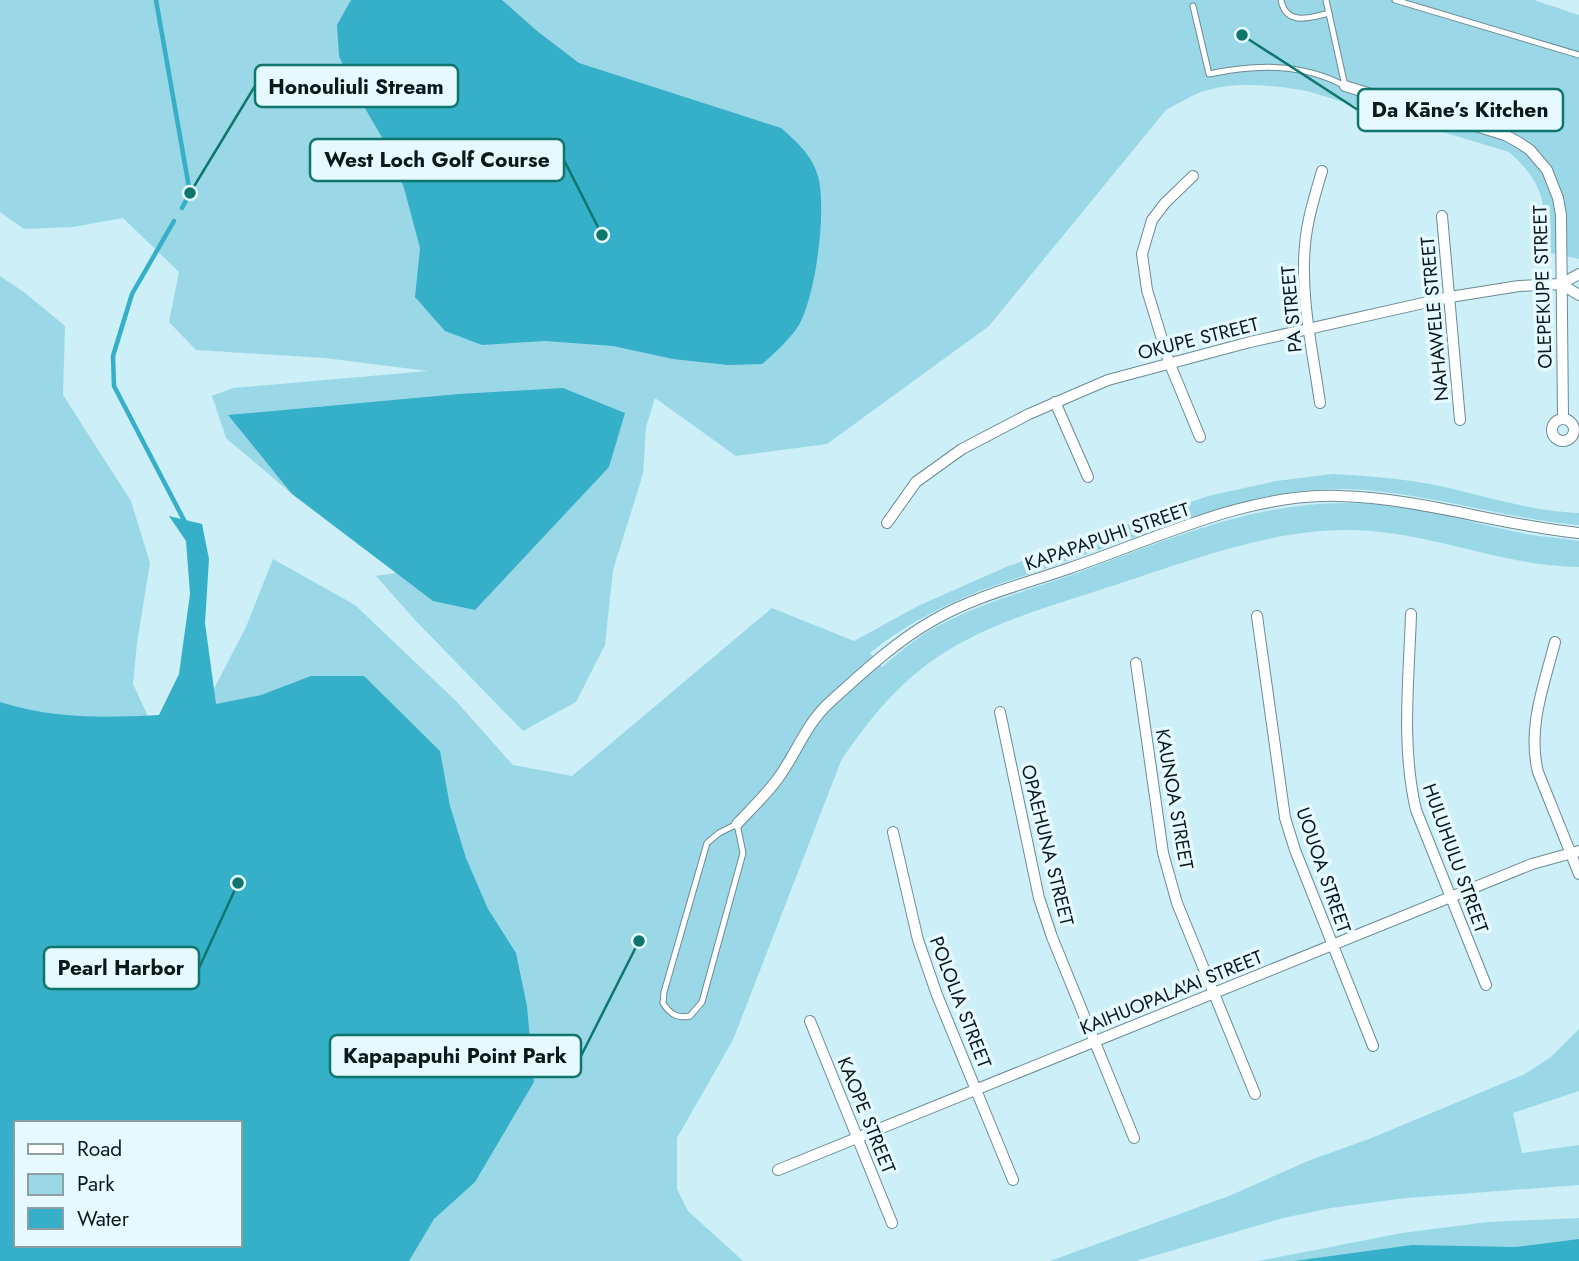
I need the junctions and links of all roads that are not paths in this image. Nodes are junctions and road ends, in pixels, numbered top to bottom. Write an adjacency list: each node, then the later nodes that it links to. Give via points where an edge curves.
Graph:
1 (1281, 0): 5 (lane, via 1293,18)
2 (1326, 0): 5 (lane)
3 (1395, 0): 6 (lane)
4 (1193, 6): 7 (lane, via 1209,74 1276,66 1331,78)
5 (1329, 13): 7 (lane)
6 (1579, 55)
7 (1345, 86): 12 (street, OLEPEKUPE STREET, via 1505,135 1530,150 1547,170 1558,198)
8 (1322, 171): 15 (street, PA STREET, via 1305,242)
9 (1193, 176): 16 (street, via 1152,220 1142,254 1147,290)
10 (1443, 216): 14 (street, NAHAWELE STREET)
11 (1579, 274): 12 (street, OKUPE STREET)
12 (1561, 284): 13 (street); 14 (street, OKUPE STREET); 19 (street, OLEPEKUPE STREET)
13 (1579, 295)
14 (1450, 297): 15 (street, OKUPE STREET); 20 (street, NAHAWELE STREET)
15 (1309, 328): 16 (street, OKUPE STREET); 18 (street, PA STREET)
16 (1169, 362): 17 (street, OKUPE STREET); 21 (street)
17 (1055, 402): 22 (street); 23 (street, OKUPE STREET, via 962,449 916,482)
18 (1320, 404)
19 (1563, 418)
20 (1460, 419)
21 (1200, 437)
22 (1088, 477)
23 (887, 523)
24 (1579, 533): 30 (street, KAPAPAPUHI STREET, via 1409,503 1336,496 1278,501 1196,523 998,592 931,621 828,704 779,778)
25 (1411, 614): 34 (street, HULUHULU STREET, via 1410,785)
26 (1256, 616): 35 (street, UOUOA STREET, via 1285,818)
27 (1555, 642): 32 (street, via 1535,721 1533,749 1538,772)
28 (1136, 663): 37 (street, KAUNOA STREET, via 1163,853 1177,903)
29 (1000, 712): 39 (street, OPAEHUNA STREET, via 1039,898)
30 (737, 824): 30 (lane, via 707,843 664,992 663,1003 682,1018 691,1016 702,1002 743,853)
31 (893, 832): 41 (street, POLOLIA STREET, via 918,940)
32 (1575, 852): 33 (street); 34 (street, KAIHUOPALA'AI STREET)
33 (1579, 874)
34 (1450, 897): 35 (street, KAIHUOPALA'AI STREET); 36 (street, HULUHULU STREET)
35 (1332, 945): 37 (street, KAIHUOPALA'AI STREET); 40 (street, UOUOA STREET)
36 (1486, 985)
37 (1213, 993): 39 (street, KAIHUOPALA'AI STREET); 42 (street, KAUNOA STREET)
38 (810, 1021): 43 (street, KAOPE STREET)
39 (1095, 1041): 41 (street, KAIHUOPALA'AI STREET); 44 (street, OPAEHUNA STREET)
40 (1373, 1046)
41 (976, 1090): 43 (street, KAIHUOPALA'AI STREET); 46 (street, POLOLIA STREET)
42 (1255, 1094)
43 (858, 1138): 45 (street, KAIHUOPALA'AI STREET); 47 (street, KAOPE STREET)
44 (1135, 1138)
45 (778, 1170)
46 (1013, 1180)
47 (892, 1223)

